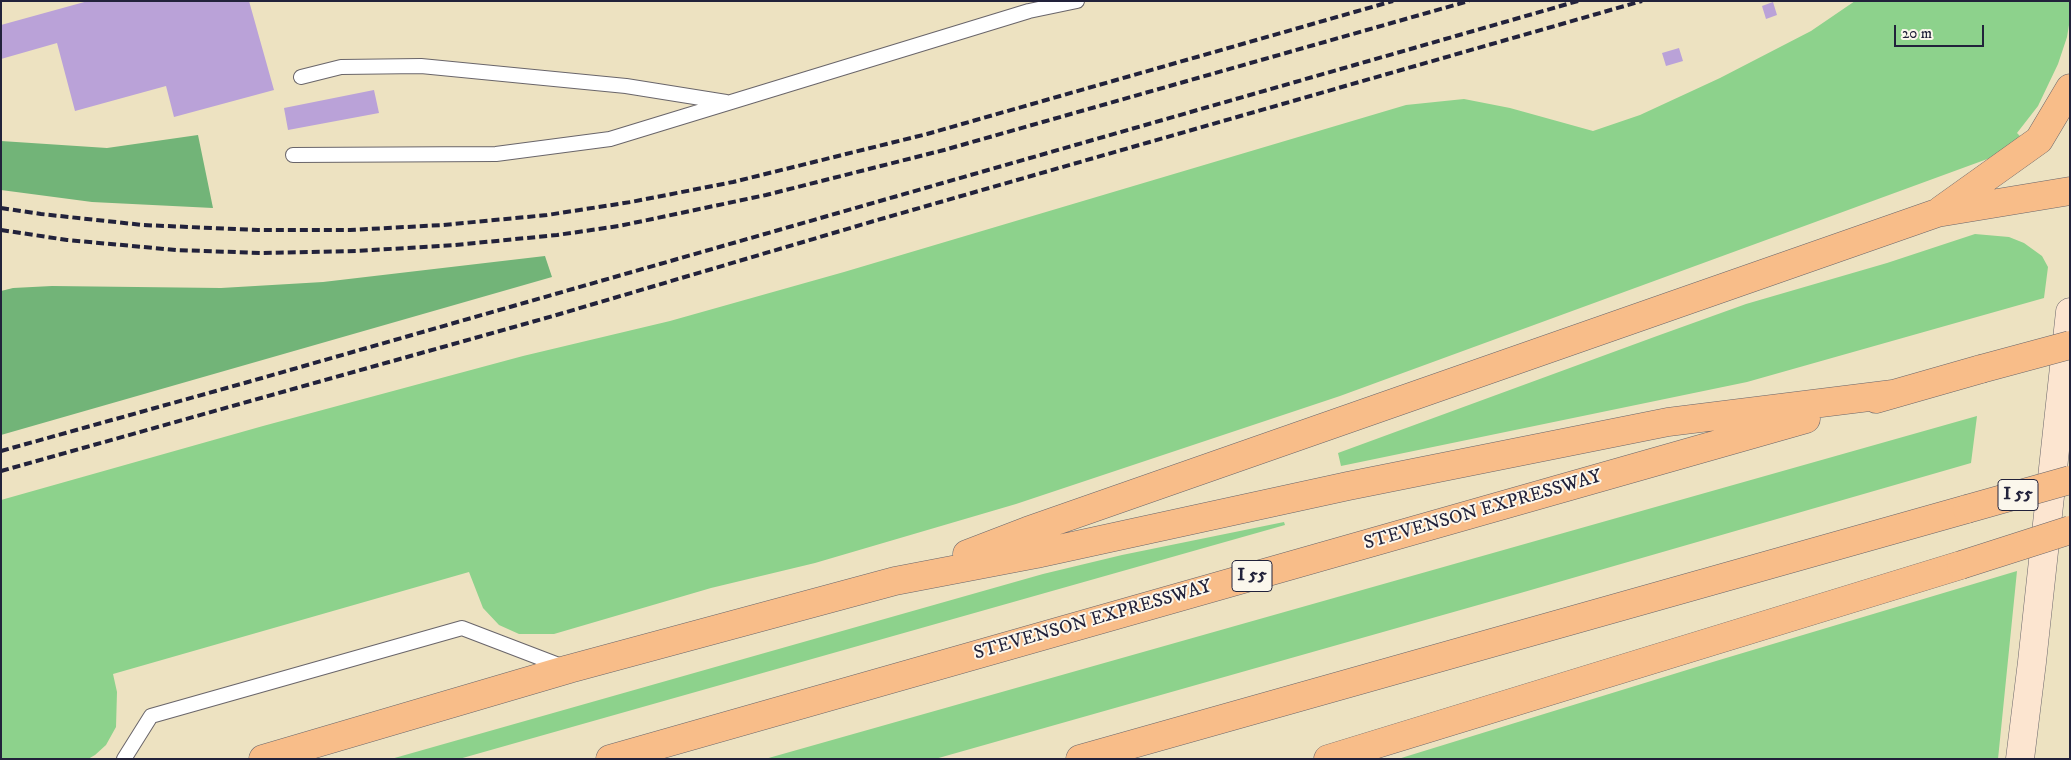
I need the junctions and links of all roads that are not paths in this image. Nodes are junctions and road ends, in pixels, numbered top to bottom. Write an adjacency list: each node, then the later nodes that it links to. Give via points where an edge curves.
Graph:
1 (1077, 1): 4 (lane, via 1030,11)
2 (301, 77): 4 (lane, via 341,67 421,66 626,86)
3 (2070, 88): 7 (highway, via 2038,140)
4 (730, 103): 5 (lane, via 610,139 496,154)
5 (293, 155)
6 (2070, 191): 7 (highway)
7 (1937, 213): 13 (highway, via 1027,531)
8 (2070, 312): 20 (main road)
9 (2070, 345): 10 (highway, I 55, bridge)
10 (1893, 394): 13 (highway, via 1668,422); 17 (highway, STEVENSON EXPRESSWAY / I 55)
11 (2070, 480): 18 (highway, I 55, bridge)
12 (2070, 530): 19 (highway, bridge)
13 (895, 581): 14 (highway)
14 (569, 669): 15 (lane, via 462,628 151,716); 16 (highway)
15 (124, 759)
16 (263, 759)
17 (610, 759)
18 (1080, 759)
19 (1328, 759)
20 (2020, 759)

